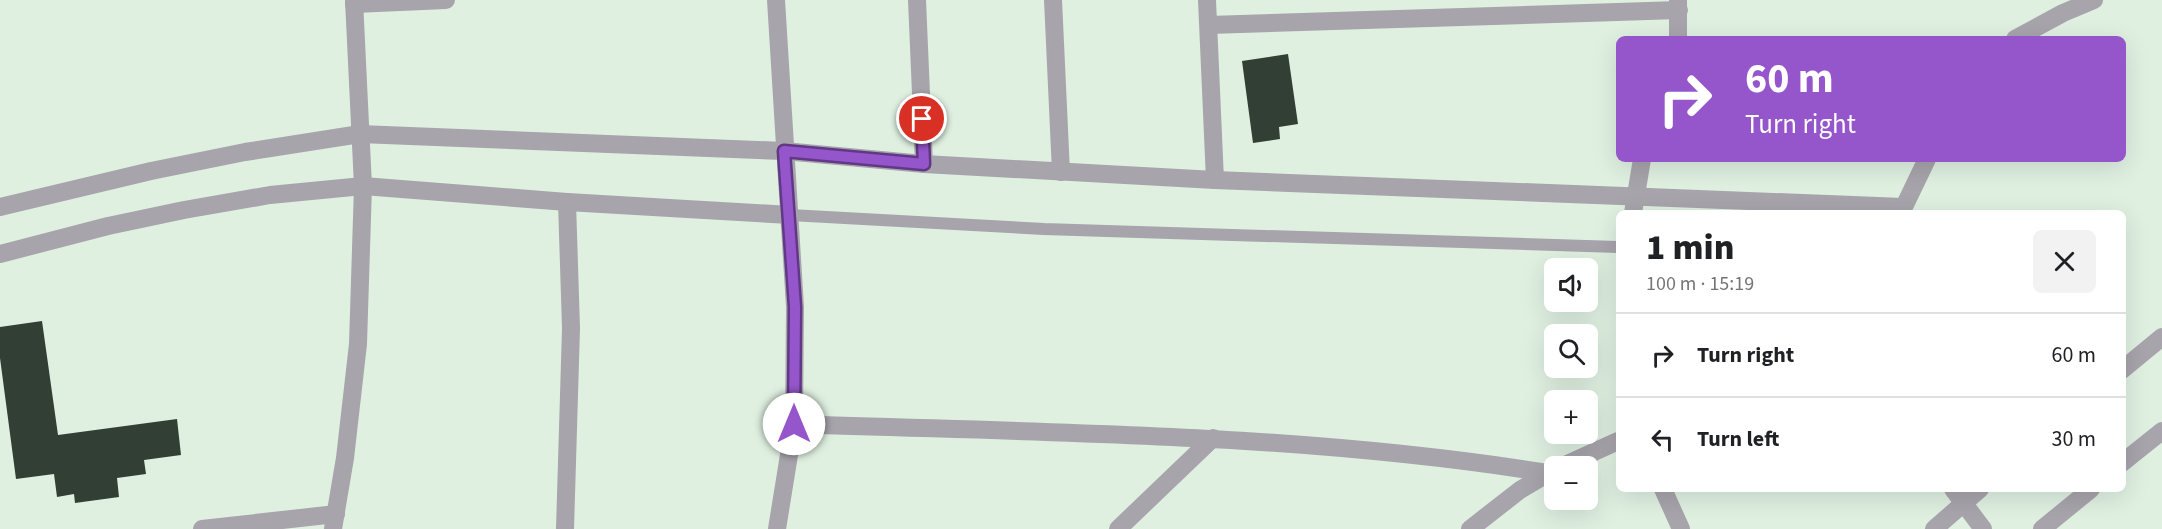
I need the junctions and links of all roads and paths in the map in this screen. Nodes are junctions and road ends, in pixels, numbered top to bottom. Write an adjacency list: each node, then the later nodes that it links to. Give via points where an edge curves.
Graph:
1 (446, 0): 7 (street)
2 (776, 0): 13 (street)
3 (917, 0): 16 (street)
4 (1053, 0): 17 (street)
5 (1207, 0): 9 (street)
6 (2094, 0): 11 (street)
7 (354, 2): 12 (street)
8 (1678, 5): 9 (street); 10 (street)
9 (1209, 25): 18 (street)
10 (1678, 36)
11 (2021, 36)
12 (360, 134): 13 (street); 19 (street); 22 (street, via 182,164)
13 (784, 151): 16 (street); 24 (street)
14 (1641, 162): 21 (street)
15 (1926, 162): 23 (street)
16 (924, 164): 17 (street)
17 (1061, 172): 18 (street)
18 (1215, 180): 21 (street)
19 (363, 186): 20 (street); 26 (street, via 270,195 184,210); 40 (street, via 358,344)
20 (567, 202): 24 (street); 42 (street, via 571,328)
21 (1634, 205): 23 (street)
22 (0, 207)
23 (1902, 210)
24 (790, 215): 25 (lane, via 1044,229); 29 (street, via 795,307)
25 (1616, 247)
26 (0, 254)
27 (2162, 337): 28 (street)
28 (2126, 367)
29 (794, 424): 31 (street); 43 (street)
30 (2162, 431): 34 (street)
31 (1213, 438): 35 (street, via 1419,454); 44 (street)
32 (1616, 442): 33 (street)
33 (1585, 456)
34 (2126, 460)
35 (1544, 469)
36 (1544, 476): 45 (street, via 1520,489)
37 (1664, 492): 46 (street)
38 (2087, 492): 49 (street)
39 (1958, 496): 47 (street); 48 (street)
40 (334, 522): 41 (street)
41 (202, 529)
42 (565, 529)
43 (777, 529)
44 (1118, 529)
45 (1470, 529)
46 (1681, 529)
47 (1934, 529)
48 (1983, 529)
49 (2042, 529)

